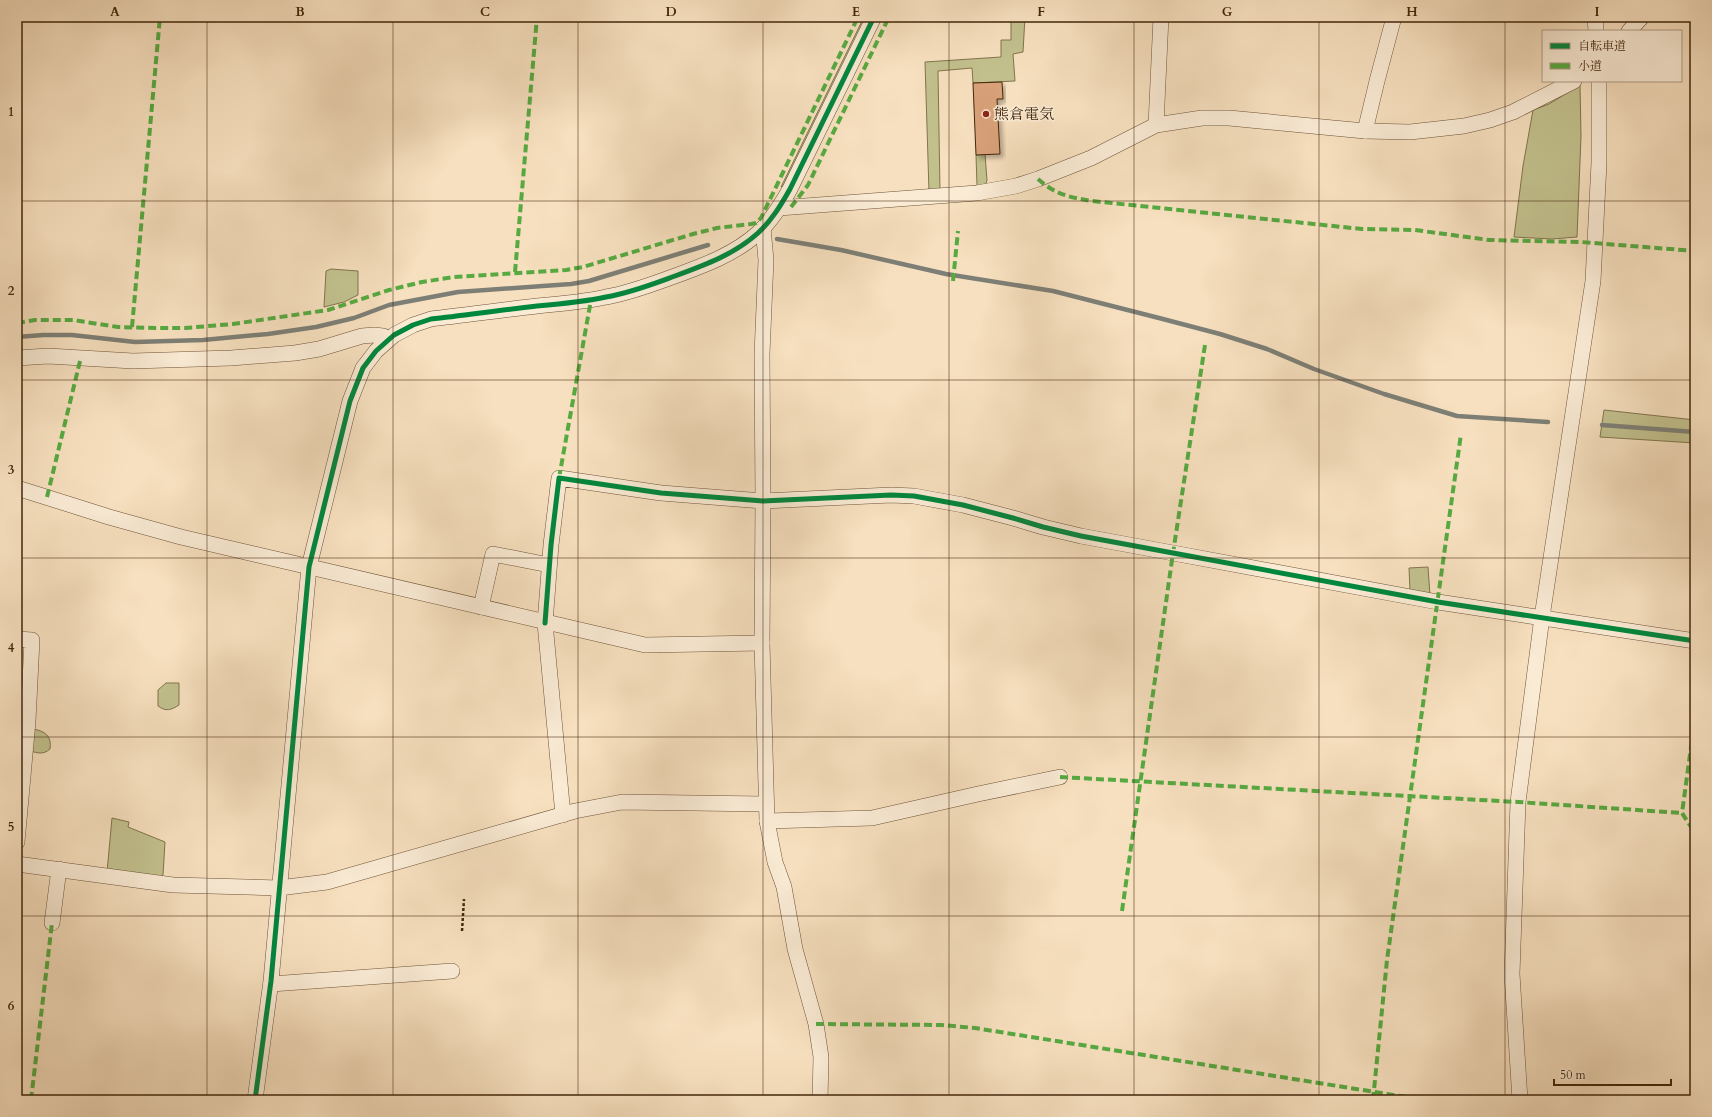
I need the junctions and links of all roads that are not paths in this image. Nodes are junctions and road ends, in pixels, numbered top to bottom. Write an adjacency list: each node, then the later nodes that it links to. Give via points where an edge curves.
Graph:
1 (874, 17): 12 (street)
2 (1162, 17): 10 (street)
3 (1394, 17): 11 (street)
4 (1595, 17): 6 (street)
5 (1642, 17): 7 (street)
6 (1596, 30)
7 (1630, 30)
8 (1572, 82): 11 (street, via 1513,112 1464,126 1410,132)
9 (1599, 82): 21 (street, via 1599,163 1593,280)
10 (1156, 125): 11 (street, via 1202,118 1229,118); 12 (street, via 1091,158 1016,186 990,191)
11 (1365, 131)
12 (779, 208): 13 (street)
13 (763, 228): 14 (street, via 712,263 629,292 580,302 431,319 401,331); 17 (street, via 766,260 762,354)
14 (389, 339): 15 (street, via 374,334 295,353 231,358 133,361 56,356); 19 (street, via 363,368 350,401)
15 (17, 358)
16 (17, 488): 19 (street, via 181,537)
17 (763, 501): 18 (street, via 661,493 559,478); 21 (street, via 891,495 936,500 1081,536 1438,602); 25 (street)
18 (549, 565): 20 (street, via 493,554); 22 (street)
19 (309, 567): 20 (street); 33 (street)
20 (481, 607): 22 (street)
21 (1542, 617): 24 (street); 39 (street, via 1518,802 1512,974)
22 (545, 622): 25 (street, via 645,645); 28 (street)
23 (17, 639): 30 (street, via 32,640 28,721)
24 (1695, 640)
25 (762, 643): 27 (street)
26 (1060, 778): 29 (street, via 872,818)
27 (766, 804): 28 (street, via 622,802); 29 (street)
28 (563, 815): 33 (street, via 327,882)
29 (767, 822): 38 (street, via 775,862 784,887 795,949 816,1024 821,1057)
30 (17, 842)
31 (17, 864): 32 (street)
32 (59, 869): 33 (street, via 173,885); 34 (street)
33 (280, 888): 36 (street)
34 (52, 924)
35 (452, 971): 36 (street)
36 (271, 984): 37 (street)
37 (255, 1100)
38 (820, 1100)
39 (1520, 1100)

